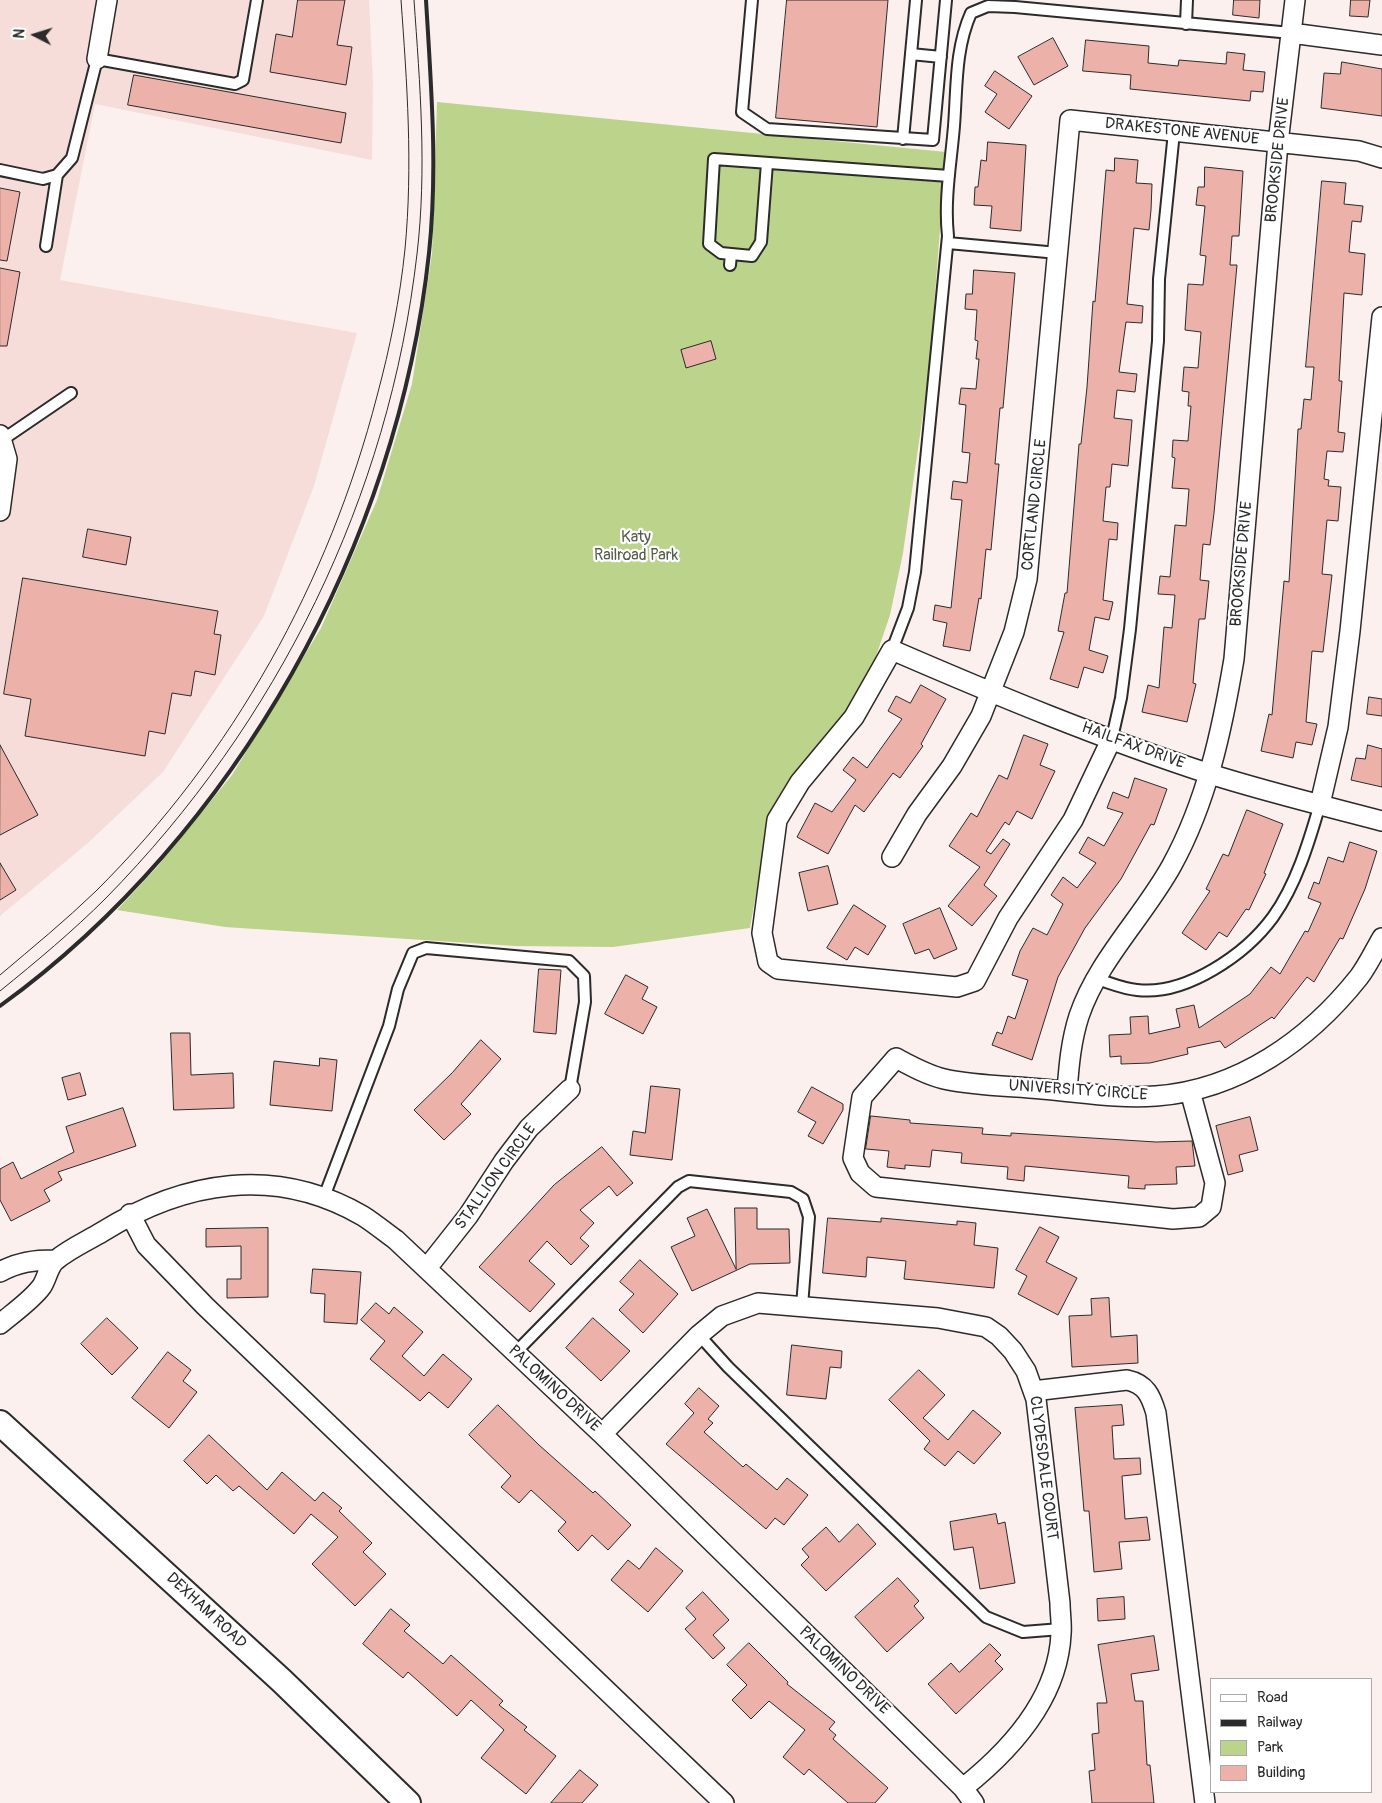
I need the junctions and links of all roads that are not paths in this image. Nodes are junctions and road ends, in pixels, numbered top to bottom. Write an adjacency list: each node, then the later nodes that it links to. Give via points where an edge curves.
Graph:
1 (107, 0): 13 (street)
2 (257, 0): 13 (lane, via 243,80 235,84)
3 (752, 0): 16 (lane, via 742,112 767,129)
4 (916, 0): 11 (lane)
5 (946, 0): 12 (lane)
6 (1187, 0): 8 (lane)
7 (1295, 0): 9 (street, BROOKSIDE DRIVE)
8 (1186, 24): 9 (lane); 22 (lane, via 1015,7 988,6 971,13 958,56)
9 (1291, 33): 10 (street); 17 (street, BROOKSIDE DRIVE)
10 (1382, 45)
11 (911, 54): 12 (lane); 16 (lane)
12 (941, 57): 16 (lane, via 932,140)
13 (97, 59): 21 (lane, via 72,158)
14 (1070, 120): 15 (street, DRAKESTONE AVENUE); 25 (street, CORTLAND CIRCLE)
15 (1174, 132): 17 (street, DRAKESTONE AVENUE); 34 (lane, via 1130,629)
16 (903, 139)
17 (1278, 143): 18 (street, DRAKESTONE AVENUE, via 1359,151); 35 (street, BROOKSIDE DRIVE, via 1234,659)
18 (1382, 158)
19 (767, 163): 22 (lane); 26 (lane, via 761,242 752,256); 26 (lane, via 714,159 709,244 721,253)
20 (0, 170): 21 (lane, via 43,179)
21 (57, 175): 24 (lane)
22 (949, 176): 23 (lane)
23 (948, 243): 25 (lane); 32 (lane, via 915,572 908,608)
24 (46, 246)
25 (1058, 253): 33 (street, CORTLAND CIRCLE, via 1027,579 1014,632)
26 (731, 254): 27 (lane)
27 (730, 266)
28 (1382, 317): 36 (street, via 1338,727)
29 (71, 393): 30 (lane)
30 (1, 438): 31 (street, via 7,458)
31 (0, 511)
32 (892, 650): 33 (street, HAILFAX DRIVE); 34 (street, via 854,717 800,782 777,820 762,933 768,962 778,969 957,987 975,981 1008,918 1073,820)
33 (991, 693): 34 (street, HAILFAX DRIVE); 38 (street, CORTLAND CIRCLE, via 952,766 917,814)
34 (1112, 738): 35 (street, HAILFAX DRIVE)
35 (1210, 774): 36 (street, HAILFAX DRIVE); 40 (street, BROOKSIDE DRIVE, via 1191,826 1172,864 1150,903)
36 (1320, 804): 37 (street, HAILFAX DRIVE); 40 (lane, via 1295,876 1274,916 1246,947 1219,967 1183,984 1160,990 1138,990)
37 (1382, 821)
38 (892, 857)
39 (1381, 942): 43 (street, UNIVERSITY CIRCLE, via 1360,975 1306,1034 1274,1057)
40 (1097, 979): 42 (street, BROOKSIDE DRIVE, via 1079,1015 1071,1045)
41 (570, 1089): 44 (lane, via 585,1002 584,976 569,961 426,948 413,953); 47 (street, STALLION CIRCLE, via 529,1128 468,1216)
42 (1067, 1091): 43 (street, UNIVERSITY CIRCLE, via 1156,1096); 43 (street, UNIVERSITY CIRCLE, via 944,1079 896,1058 862,1097 853,1158 860,1173 876,1188 1173,1219 1199,1217 1211,1207 1215,1183)
43 (1190, 1091)
44 (324, 1198): 45 (street, PALOMINO DRIVE, via 280,1187 249,1184 212,1187 173,1196); 47 (street, PALOMINO DRIVE, via 363,1216)
45 (130, 1214): 46 (street, PALOMINO DRIVE); 59 (street, via 146,1245 205,1306)
46 (55, 1260): 48 (street, via 31,1260); 50 (street, via 41,1287)
47 (427, 1268): 52 (street, PALOMINO DRIVE)
48 (0, 1272)
49 (802, 1306): 51 (street, CLYDESDALE COURT, via 758,1303 722,1316); 52 (lane, via 809,1217 803,1199 791,1192 689,1181 678,1187); 53 (street, CLYDESDALE COURT, via 938,1318 986,1327 1013,1351 1026,1371)
50 (0, 1324)
51 (700, 1335): 55 (street, CLYDESDALE COURT); 56 (lane, via 728,1367 986,1617 1023,1632)
52 (515, 1353): 55 (street, PALOMINO DRIVE)
53 (1033, 1391): 56 (street, CLYDESDALE COURT, via 1038,1409); 60 (street, via 1127,1380 1136,1382 1151,1396 1156,1413)
54 (0, 1423): 58 (street, DEXHAM ROAD, via 282,1681)
55 (602, 1434): 57 (street, PALOMINO DRIVE)
56 (1061, 1629): 57 (street, CLYDESDALE COURT, via 1054,1674 1038,1707 1017,1739)
57 (968, 1795)
58 (408, 1803)
59 (724, 1803)
60 (1205, 1803)

